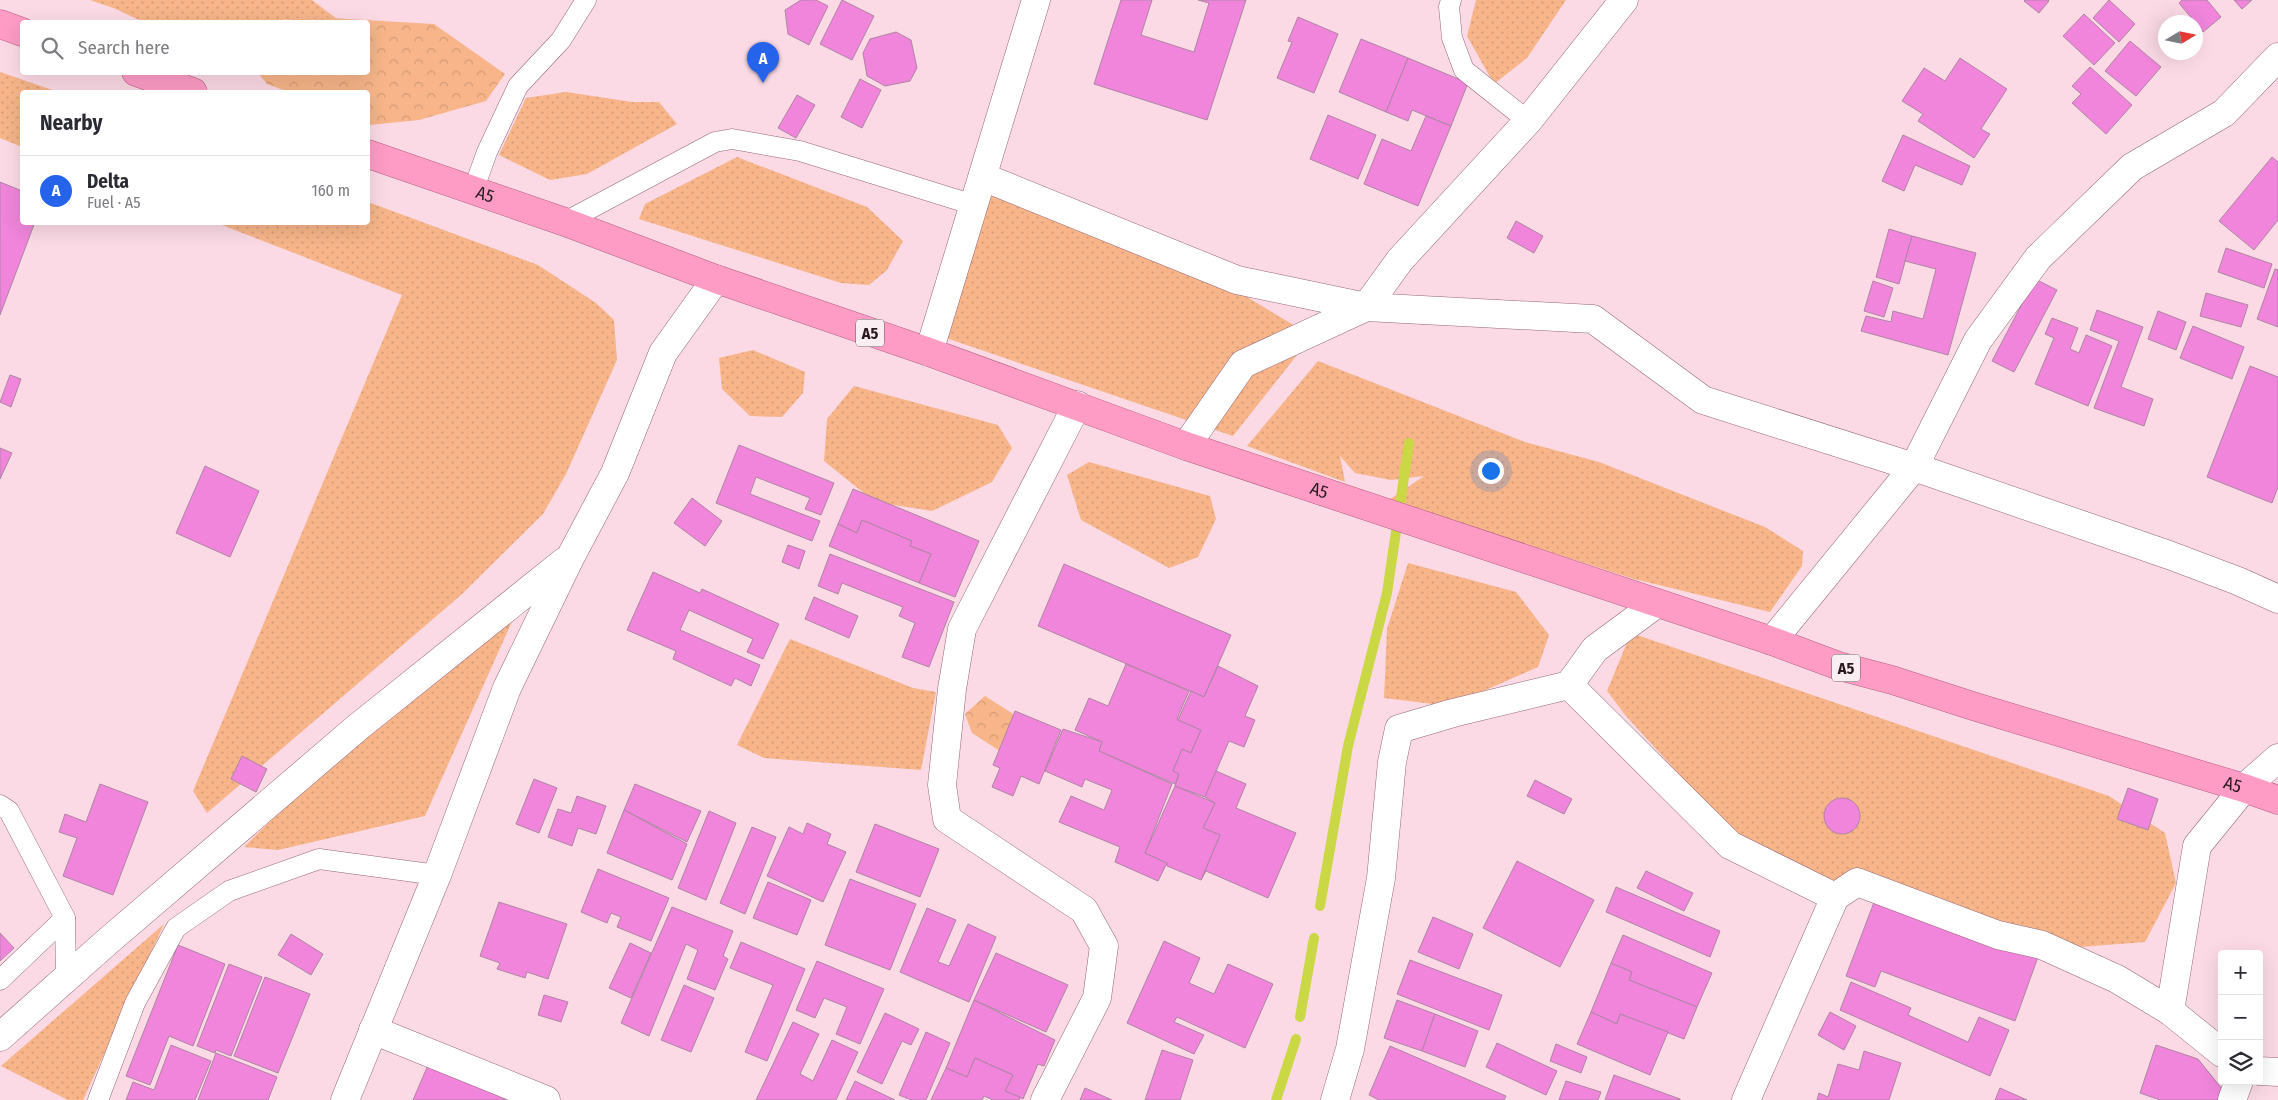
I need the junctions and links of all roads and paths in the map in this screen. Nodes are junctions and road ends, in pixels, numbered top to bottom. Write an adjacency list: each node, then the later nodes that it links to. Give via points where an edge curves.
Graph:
1 (586, 0): 13 (lane, via 561,40 518,86)
2 (1036, 0): 12 (street)
3 (1451, 0): 10 (lane, via 1452,38 1464,70)
4 (1624, 0): 10 (street)
5 (0, 24): 6 (highway)
6 (20, 31)
7 (2278, 56): 21 (street, via 2224,113 2132,167 2038,258 1978,340)
8 (145, 75): 9 (highway)
9 (187, 90)
10 (1528, 121): 17 (street, via 1400,260)
11 (370, 155): 13 (highway, A5 / A5)
12 (983, 177): 14 (street); 17 (street, via 1237,280)
13 (473, 192): 15 (highway, A5 / A5)
14 (974, 205): 15 (lane, via 800,151 732,138 714,142); 18 (street)
15 (565, 222): 16 (highway, A5 / A5)
16 (716, 280): 18 (highway, A5 / A5); 22 (street, via 663,353 616,472)
17 (1366, 307): 20 (street, via 1243,364); 21 (street, via 1593,319 1703,400)
18 (929, 352): 19 (highway, A5 / A5)
19 (1077, 405): 20 (highway, A5 / A5); 46 (street, via 962,629 942,785 947,819 1084,910 1104,946 1097,998)
20 (1186, 446): 24 (highway, A5 / A5)
21 (1914, 467): 23 (street, via 2169,555); 25 (street)
22 (571, 556): 31 (street, via 507,688); 34 (street, via 358,727)
23 (2278, 599)
24 (1656, 604): 25 (highway, A5 / A5); 26 (street, via 1595,648)
25 (1772, 641): 28 (highway, A5 / A5, via 1839,666)
26 (1570, 686): 32 (street, via 1730,845); 47 (street, via 1399,729 1392,762 1381,878 1350,1049)
27 (2277, 756): 28 (street)
28 (2244, 788): 29 (highway, A5 / A5); 36 (street, via 2196,846)
29 (2278, 800)
30 (0, 805): 33 (lane, via 9,810)
31 (437, 875): 37 (street); 43 (lane, via 319,858 230,890 176,928 135,1003)
32 (1835, 898): 36 (street, via 1857,882 1998,935 2042,945 2117,979); 48 (street)
33 (65, 918): 34 (lane); 35 (lane)
34 (66, 978): 38 (street)
35 (0, 980)
36 (2170, 1011): 39 (street)
37 (373, 1030): 44 (street); 45 (street)
38 (0, 1037)
39 (2218, 1050)
40 (2263, 1071): 41 (street)
41 (2278, 1072)
42 (2238, 1085): 49 (street)
43 (98, 1100)
44 (345, 1100)
45 (546, 1100)
46 (1045, 1100)
47 (1335, 1100)
48 (1746, 1100)
49 (2232, 1100)

